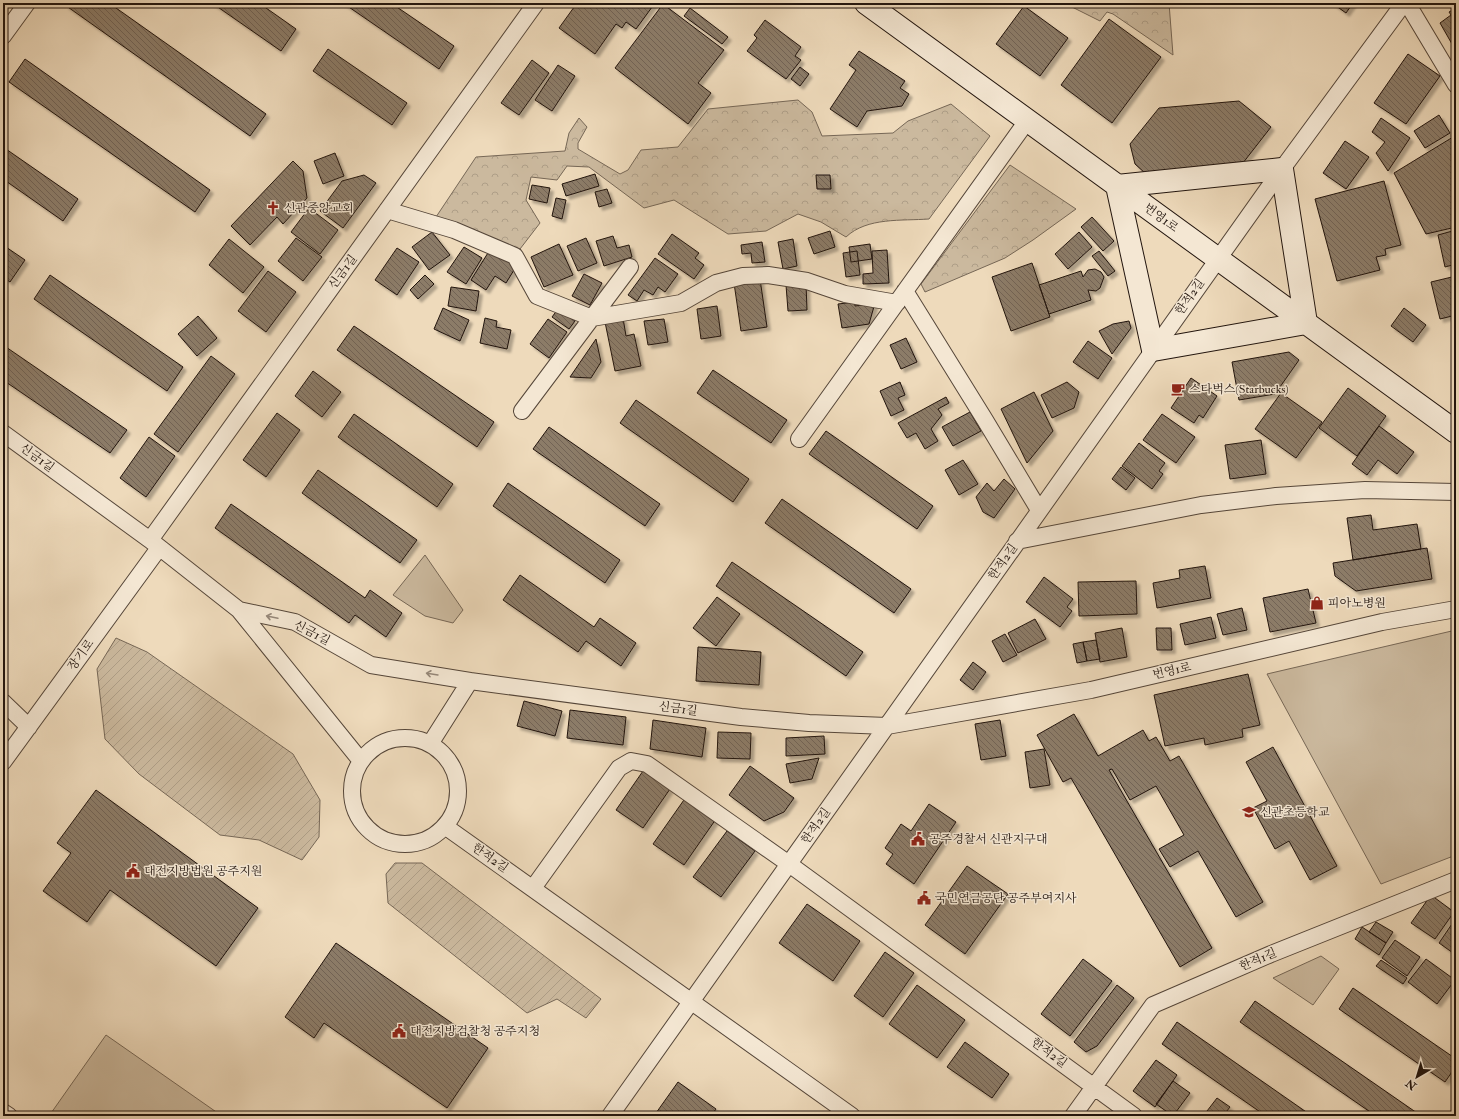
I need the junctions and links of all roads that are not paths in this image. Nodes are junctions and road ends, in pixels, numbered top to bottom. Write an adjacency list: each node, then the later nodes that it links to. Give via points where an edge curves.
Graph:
1 (27, 3): 6 (street)
2 (536, 3): 11 (street, 신금1길)
3 (866, 3): 8 (main road, 번영1로)
4 (1404, 3): 9 (street, 한적2길)
5 (1407, 3): 7 (street)
6 (3, 36)
7 (1456, 85)
8 (1027, 120): 10 (main road, 번영1로); 14 (street)
9 (1282, 169): 10 (main road); 12 (street, 한적2길); 16 (main road)
10 (1117, 186): 12 (main road, 번영1로); 17 (main road)
11 (388, 210): 15 (street, via 454,230 515,256 537,296); 25 (street, 신금1길)
12 (1217, 259): 16 (main road, 번영1로); 17 (street, 한적2길)
13 (630, 267): 15 (street)
14 (901, 297): 15 (street, via 844,294 807,281 762,275 744,276 716,283 681,303); 21 (street); 23 (street, via 985,420)
15 (592, 318): 18 (street)
16 (1306, 323): 17 (main road); 19 (main road, 번영1로)
17 (1152, 350): 23 (street, 한적2길)
18 (522, 411)
19 (1456, 432)
20 (3, 433): 25 (street, 신금1길)
21 (799, 440)
22 (1456, 492): 24 (street, via 1365,490 1276,496 1172,510)
23 (1039, 510): 24 (street, 한적2길)
24 (1017, 541): 30 (street, 한적2길)
25 (154, 544): 27 (street, 신금1길); 31 (street, 장기로)
26 (1456, 609): 30 (street, 번영1로, via 1382,622 1091,690)
27 (239, 610): 28 (street, 신금1길, one-way to 27, via 371,665 295,622); 33 (street)
28 (470, 680): 30 (street, 신금1길, via 741,717); 32 (street)
29 (3, 702): 31 (street)
30 (886, 726): 36 (street, 한적2길)
31 (29, 727): 34 (street, 장기로)
32 (430, 744): 33 (street, via 406,737 388,740 373,748); 35 (street, via 450,762 457,778 459,795 455,812)
33 (361, 761): 35 (street, via 354,776 353,800 362,822 373,833 387,841 402,844 418,843 433,837)
34 (3, 762)
35 (446, 826): 38 (street, 한적2길)
36 (789, 864): 38 (street, 한적2길, via 647,764 631,761 619,768); 39 (street, 한적2길); 40 (street, 한적2길)
37 (1456, 880): 40 (street, 한적1길, via 1278,951 1153,1005)
38 (533, 888): 39 (street, 한적2길)
39 (692, 1001): 42 (street, 한적2길); 44 (street, 한적2길)
40 (1094, 1086): 45 (street, 한적1길); 46 (street, 한적2길)
41 (3, 1112): 43 (street)
42 (614, 1114)
43 (9, 1116)
44 (852, 1116)
45 (1073, 1116)
46 (1134, 1116)

